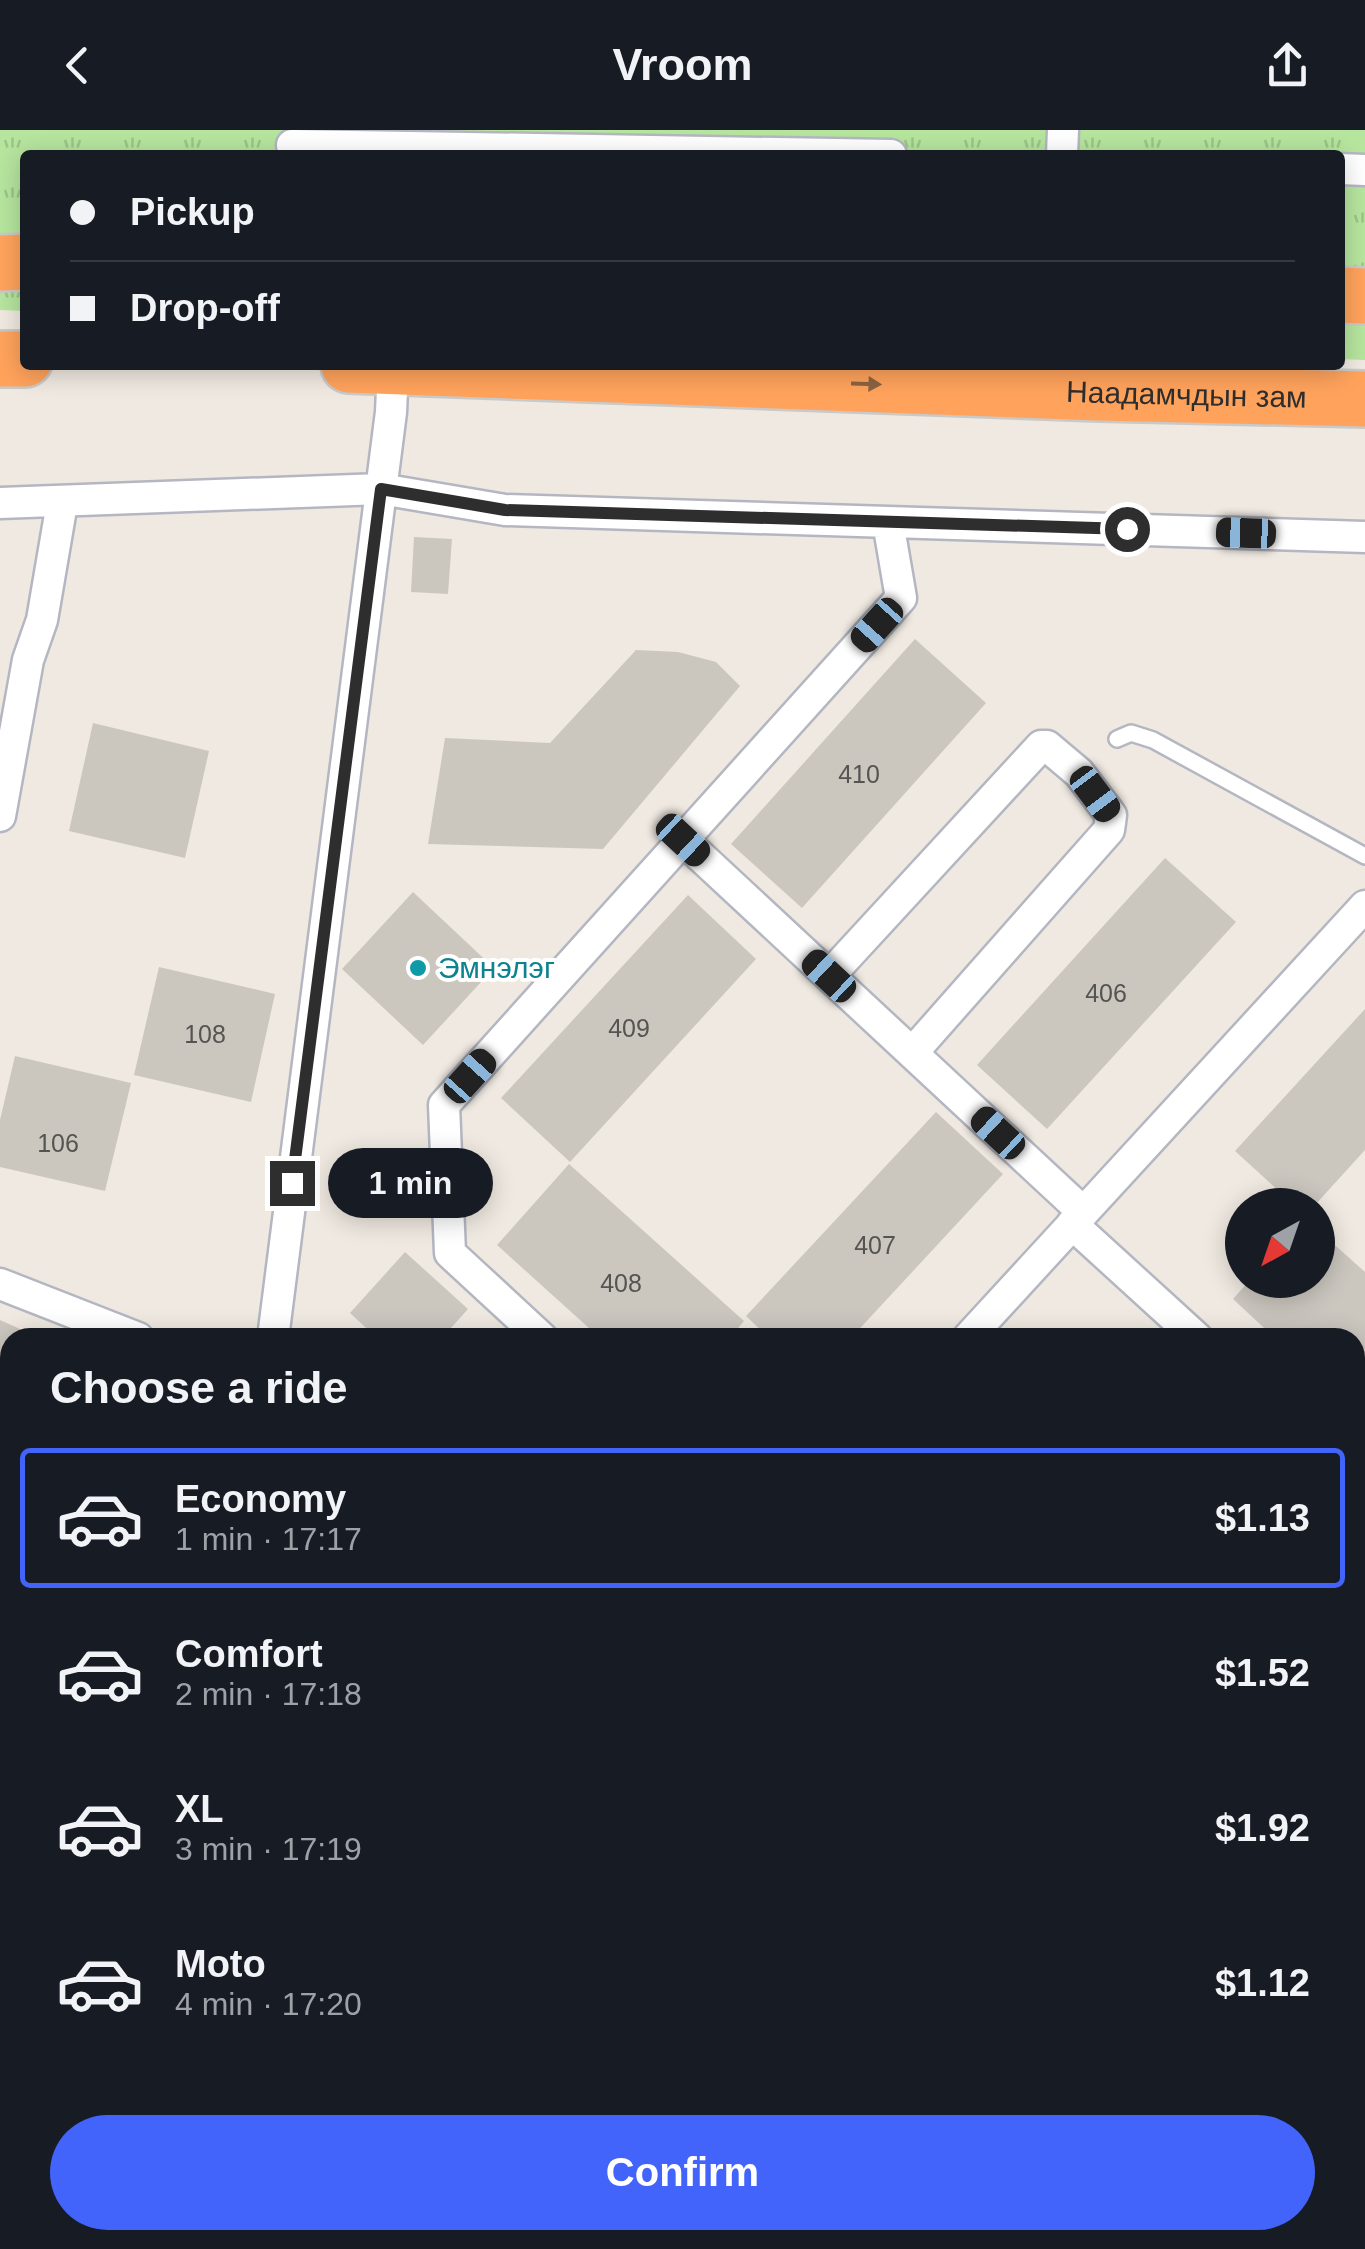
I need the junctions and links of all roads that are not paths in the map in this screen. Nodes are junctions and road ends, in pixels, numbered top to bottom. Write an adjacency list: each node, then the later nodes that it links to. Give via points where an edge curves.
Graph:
1 (292, 143): 2 (street)
2 (642, 150)
3 (371, 370): 6 (street)
4 (479, 370): 5 (highway, Наадамчдын зам, one-way to 5)
5 (1365, 399)
6 (381, 489): 8 (street); 9 (street, via 505,510); 21 (street)
7 (0, 503): 8 (street)
8 (62, 503): 12 (street)
9 (888, 522): 10 (street); 13 (street, via 902,598)
10 (1365, 537)
11 (1117, 739): 14 (lane, via 1131,733 1153,740)
12 (0, 816)
13 (683, 840): 16 (street); 22 (street, via 444,1105 450,1253)
14 (1365, 856)
15 (1365, 906): 18 (street)
16 (829, 976): 17 (street); 17 (street, via 1041,746 1080,773 1111,815 1110,830)
17 (912, 1053): 18 (street)
18 (1077, 1218): 23 (street); 24 (street)
19 (0, 1284): 20 (street)
20 (112, 1328)
21 (274, 1328)
22 (531, 1328)
23 (977, 1328)
24 (1187, 1328)

